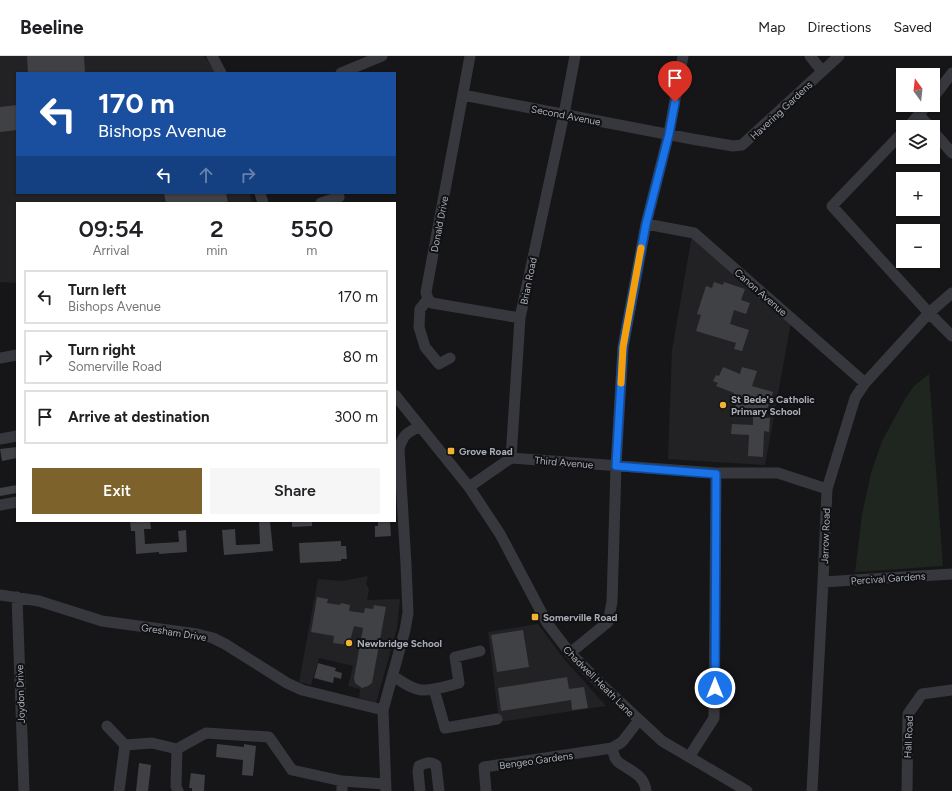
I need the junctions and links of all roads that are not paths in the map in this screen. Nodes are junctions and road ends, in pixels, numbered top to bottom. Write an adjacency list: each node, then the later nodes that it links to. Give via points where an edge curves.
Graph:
1 (212, 56): 10 (street)
2 (382, 56): 8 (street)
3 (470, 56): 14 (street, Donald Drive)
4 (575, 56): 16 (street, Brian Road)
5 (683, 56): 20 (street)
6 (810, 56): 9 (street)
7 (839, 56): 9 (street, Havering Gardens)
8 (358, 70): 11 (street)
9 (822, 71): 20 (street, Havering Gardens, via 742,145 733,146)
10 (220, 72)
11 (346, 72)
12 (952, 73): 13 (street)
13 (940, 89)
14 (463, 95): 16 (street, Second Avenue); 28 (street, Donald Drive, via 426,292)
15 (922, 112): 17 (street)
16 (564, 114): 20 (street, Second Avenue); 30 (street, Brian Road)
17 (920, 115): 18 (street); 19 (street)
18 (915, 120)
19 (924, 120)
20 (669, 134): 26 (street)
21 (896, 139): 29 (street, via 832,206)
22 (940, 139): 23 (street)
23 (952, 153)
24 (339, 197): 25 (street)
25 (324, 202)
26 (646, 224): 35 (street, Canon Avenue, via 694,233); 41 (street, via 623,347)
27 (952, 293): 29 (street, Jarrow Road)
28 (428, 299): 30 (street, via 432,302); 34 (street, via 420,309 418,327 425,347 439,364)
29 (929, 313): 31 (street); 35 (street, Jarrow Road)
30 (520, 318): 40 (street, Brian Road)
31 (952, 336)
32 (16, 355): 33 (street)
33 (0, 358)
34 (450, 358)
35 (865, 383): 45 (street, Jarrow Road, via 855,398)
36 (396, 396): 37 (street, Chadwell Heath Lane)
37 (420, 426): 43 (street, via 406,433 401,441); 44 (street, Chadwell Heath Lane)
38 (16, 436): 39 (street)
39 (0, 439)
40 (511, 458): 41 (street, Third Avenue); 44 (street)
41 (616, 466): 42 (street, Third Avenue); 53 (street, via 612,602 608,622)
42 (716, 474): 45 (street, Third Avenue, via 778,473); 64 (street, via 714,718)
43 (398, 486): 54 (street, via 408,613)
44 (468, 487): 53 (street, Chadwell Heath Lane, via 500,534 547,623)
45 (827, 489): 49 (street, Jarrow Road)
46 (16, 502): 47 (street)
47 (0, 505)
48 (952, 574): 49 (street, Percival Gardens)
49 (823, 582): 75 (street, Jarrow Road)
50 (0, 595): 51 (street, Gresham Drive)
51 (17, 597): 57 (street, Gresham Drive, via 39,601 102,621 213,638 296,687); 67 (street, Joydon Drive)
52 (480, 651): 55 (street, via 455,656 459,683)
53 (570, 653): 59 (street, Chadwell Heath Lane)
54 (393, 676): 55 (street, via 421,690); 57 (street)
55 (434, 689): 58 (street, via 445,728)
56 (952, 690): 76 (street, Hall Road, via 922,694 908,714)
57 (383, 710): 66 (street)
58 (497, 719)
59 (639, 720): 62 (street, via 622,742); 64 (street, Chadwell Heath Lane, via 662,741)
60 (107, 726): 61 (street)
61 (125, 746): 63 (street, via 152,743); 68 (street)
62 (612, 748): 72 (street, Bengeo Gardens, via 484,767); 73 (street, via 618,762 640,777)
63 (177, 749): 65 (street, via 206,733 269,737 292,770); 69 (street)
64 (689, 757): 74 (street, Chadwell Heath Lane)
65 (342, 786): 66 (street)
66 (385, 787)
67 (24, 791)
68 (120, 791)
69 (178, 791)
70 (420, 791): 71 (street, via 418,771 419,766 425,763 436,765)
71 (438, 791)
72 (486, 791)
73 (646, 791)
74 (747, 791)
75 (812, 791)
76 (907, 791)

